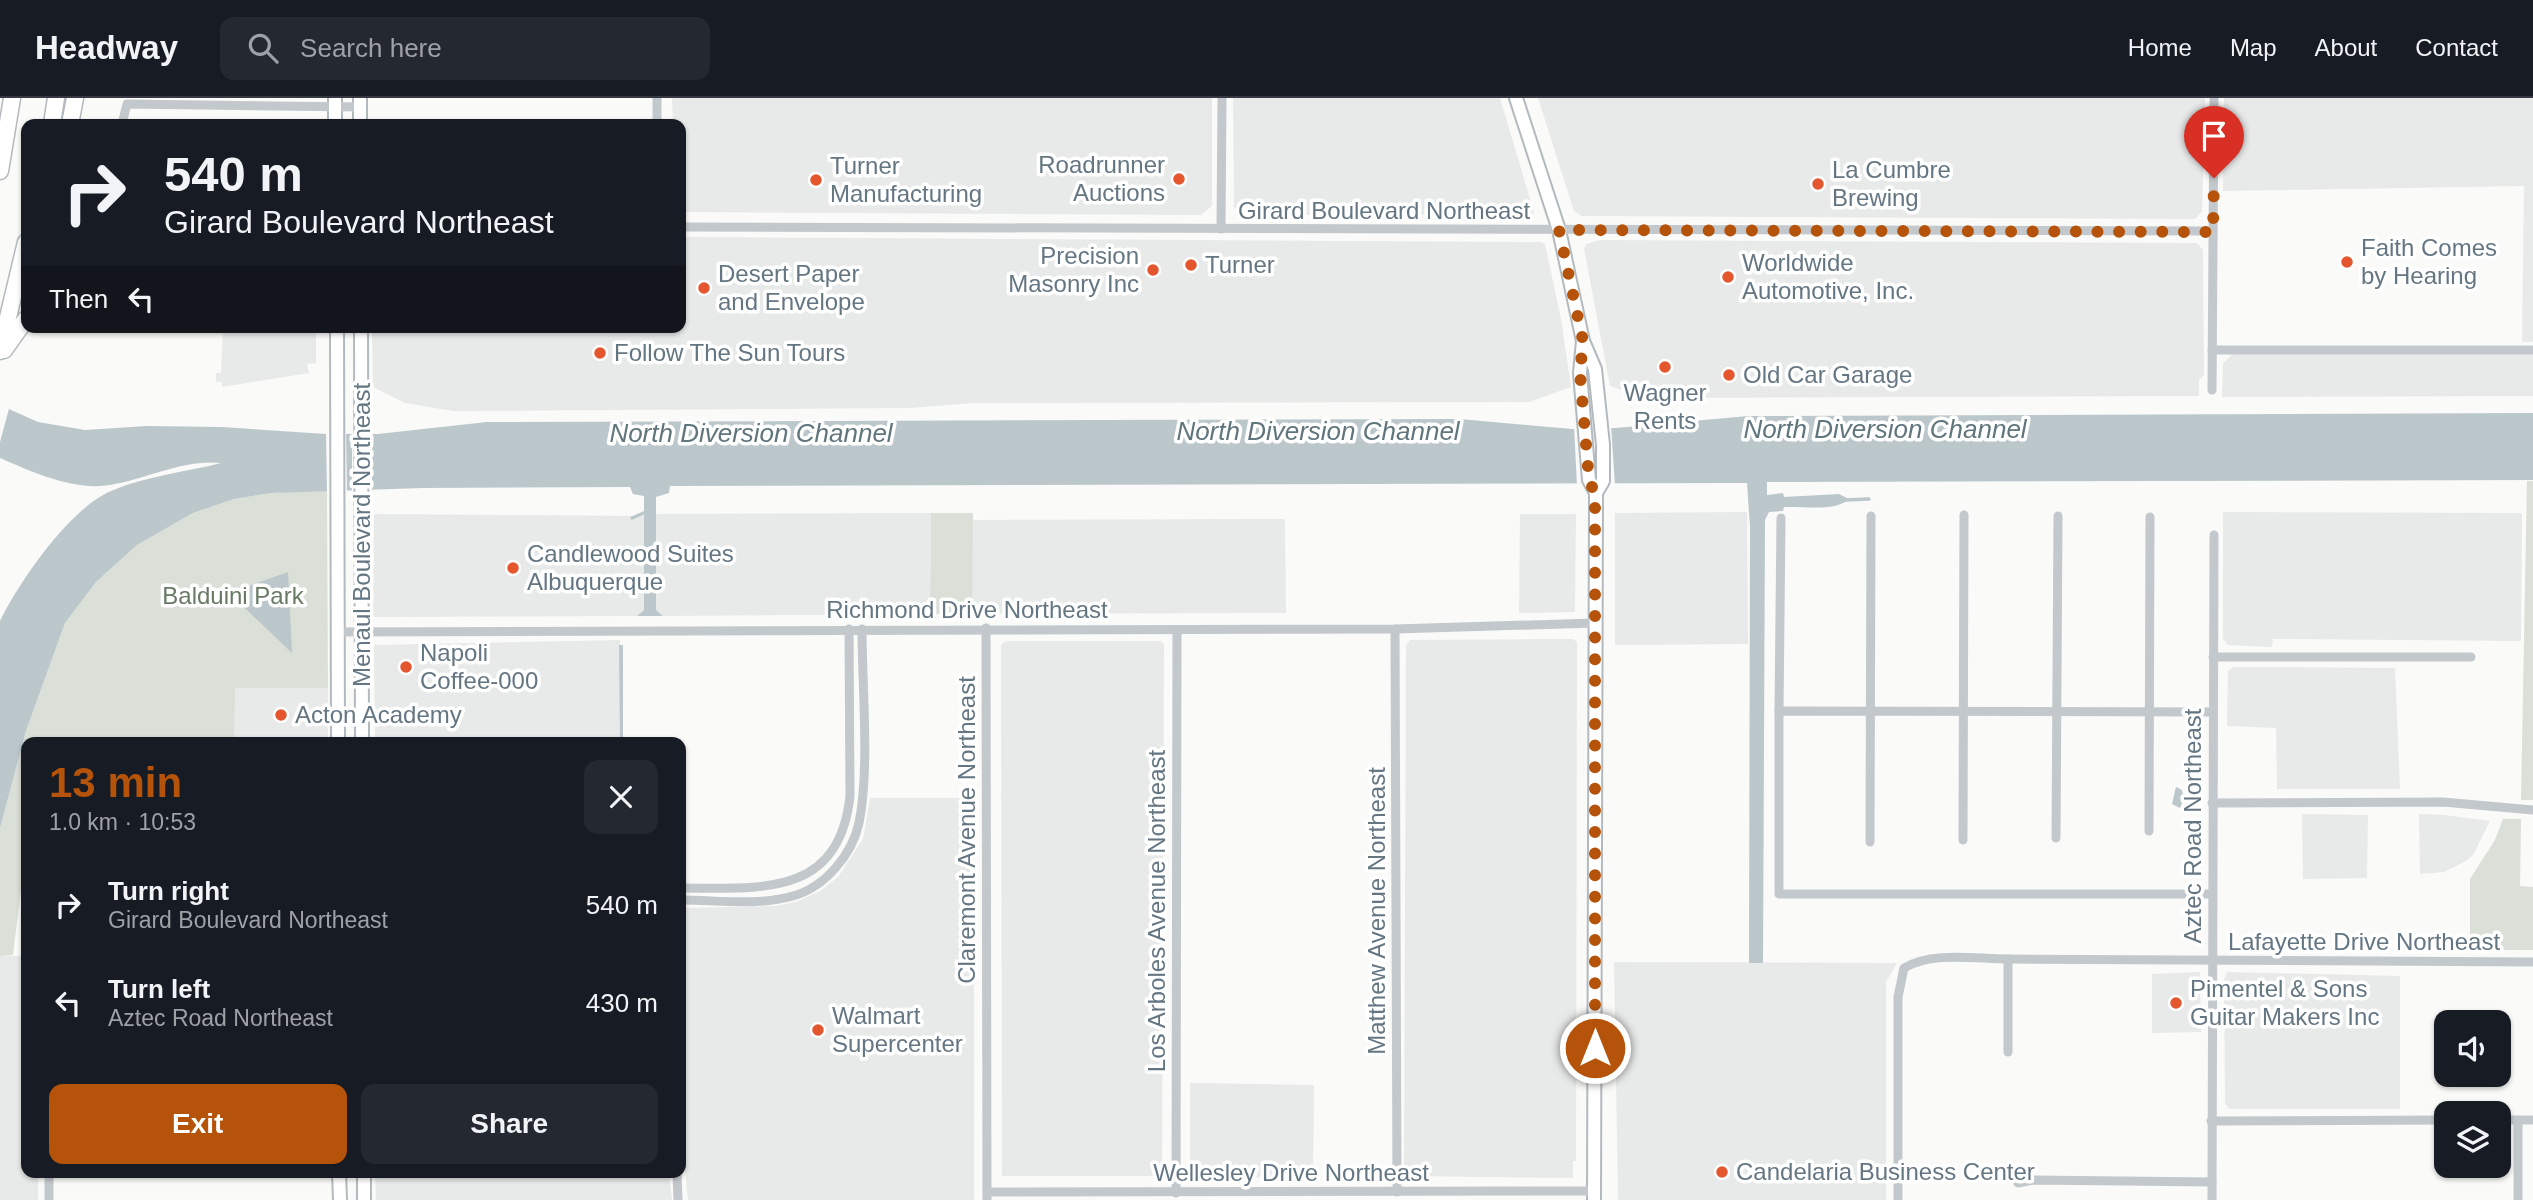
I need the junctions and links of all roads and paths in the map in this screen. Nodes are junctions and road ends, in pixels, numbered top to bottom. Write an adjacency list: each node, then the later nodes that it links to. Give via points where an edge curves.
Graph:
1 (12, 98): 14 (highway)
2 (56, 98): 10 (highway)
3 (75, 98): 11 (highway)
4 (657, 98): 13 (street)
5 (1222, 98): 16 (street)
6 (1516, 98): 17 (main road)
7 (2214, 98): 18 (street)
8 (335, 102): 9 (street); 12 (street, via 127,104)
9 (360, 102)
10 (53, 119)
11 (72, 119)
12 (123, 119)
13 (657, 119)
14 (0, 171)
15 (686, 227): 16 (street, Girard Boulevard Northeast)
16 (1221, 229): 17 (street, Girard Boulevard Northeast)
17 (1559, 230): 18 (street, Girard Boulevard Northeast); 23 (main road)
18 (2213, 232): 24 (street)
19 (21, 263): 26 (highway)
20 (21, 326): 26 (highway)
21 (337, 333): 41 (main road, Menaul Boulevard Northeast)
22 (361, 333): 42 (main road, Menaul Boulevard Northeast)
23 (1583, 341): 28 (main road, via 1580,373 1589,480); 28 (main road, via 1595,369 1600,414 1603,481)
24 (2212, 350): 25 (street); 27 (street)
25 (2533, 350)
26 (0, 353)
27 (2211, 390)
28 (1595, 494): 35 (main road)
29 (1964, 515): 47 (street)
30 (1871, 516): 46 (street)
31 (2058, 516): 48 (street)
32 (2150, 516): 49 (street)
33 (1781, 519): 45 (street)
34 (2214, 535): 43 (street, Aztec Road Northeast)
35 (1595, 623): 39 (street, Richmond Drive Northeast); 79 (main road)
36 (986, 628): 38 (street, Richmond Drive Northeast); 40 (street, Richmond Drive Northeast); 80 (street, Claremont Avenue Northeast)
37 (849, 629): 38 (street, Richmond Drive Northeast); 42 (street, Richmond Drive Northeast); 59 (street, via 847,821 834,850 812,872 773,886)
38 (862, 629): 61 (street, via 859,823 836,869 817,885 773,900)
39 (1395, 629): 40 (street, Richmond Drive Northeast); 77 (street, Matthew Avenue Northeast)
40 (1177, 630): 78 (street, Los Arboles Avenue Northeast)
41 (339, 632): 42 (street, Richmond Drive Northeast); 51 (main road, Menaul Boulevard Northeast)
42 (363, 632): 52 (main road, Menaul Boulevard Northeast)
43 (2213, 657): 44 (street); 50 (street, Aztec Road Northeast)
44 (2471, 657)
45 (1779, 711): 46 (street); 60 (street, via 1779,894)
46 (1870, 712): 47 (street); 58 (street)
47 (1962, 712): 48 (street); 57 (street)
48 (2056, 712): 49 (street); 56 (street)
49 (2149, 712): 50 (street); 55 (street)
50 (2213, 712): 53 (street, Aztec Road Northeast)
51 (338, 737)
52 (362, 737)
53 (2212, 803): 54 (street, via 2443,802); 60 (street, Aztec Road Northeast)
54 (2533, 810)
55 (2149, 831)
56 (2056, 838)
57 (1963, 840)
58 (1870, 842)
59 (686, 887)
60 (2212, 894): 63 (street, Aztec Road Northeast)
61 (686, 900)
62 (2008, 959): 63 (street, Lafayette Drive Northeast); 65 (street); 85 (street, Lafayette Drive Northeast, via 1928,959 1904,968 1898,997)
63 (2212, 961): 64 (street, Lafayette Drive Northeast); 70 (street, Aztec Road Northeast)
64 (2533, 962)
65 (2008, 1052)
66 (2434, 1120): 70 (street)
67 (2511, 1120): 68 (street)
68 (2518, 1120): 69 (street); 87 (street)
69 (2533, 1120)
70 (2211, 1121): 75 (street, Aztec Road Northeast)
71 (49, 1178): 81 (street)
72 (339, 1178): 82 (main road)
73 (364, 1178): 83 (main road)
74 (677, 1178): 84 (street)
75 (2212, 1182): 76 (street); 86 (street, Aztec Road Northeast)
76 (2018, 1183)
77 (1397, 1192): 78 (street, Wellesley Drive Northeast); 79 (street, Wellesley Drive Northeast)
78 (1176, 1193): 80 (street, Wellesley Drive Northeast)
79 (1594, 1195)
80 (987, 1196)
81 (49, 1200)
82 (340, 1200)
83 (364, 1200)
84 (678, 1200)
85 (1898, 1200)
86 (2212, 1200)
87 (2518, 1200)

